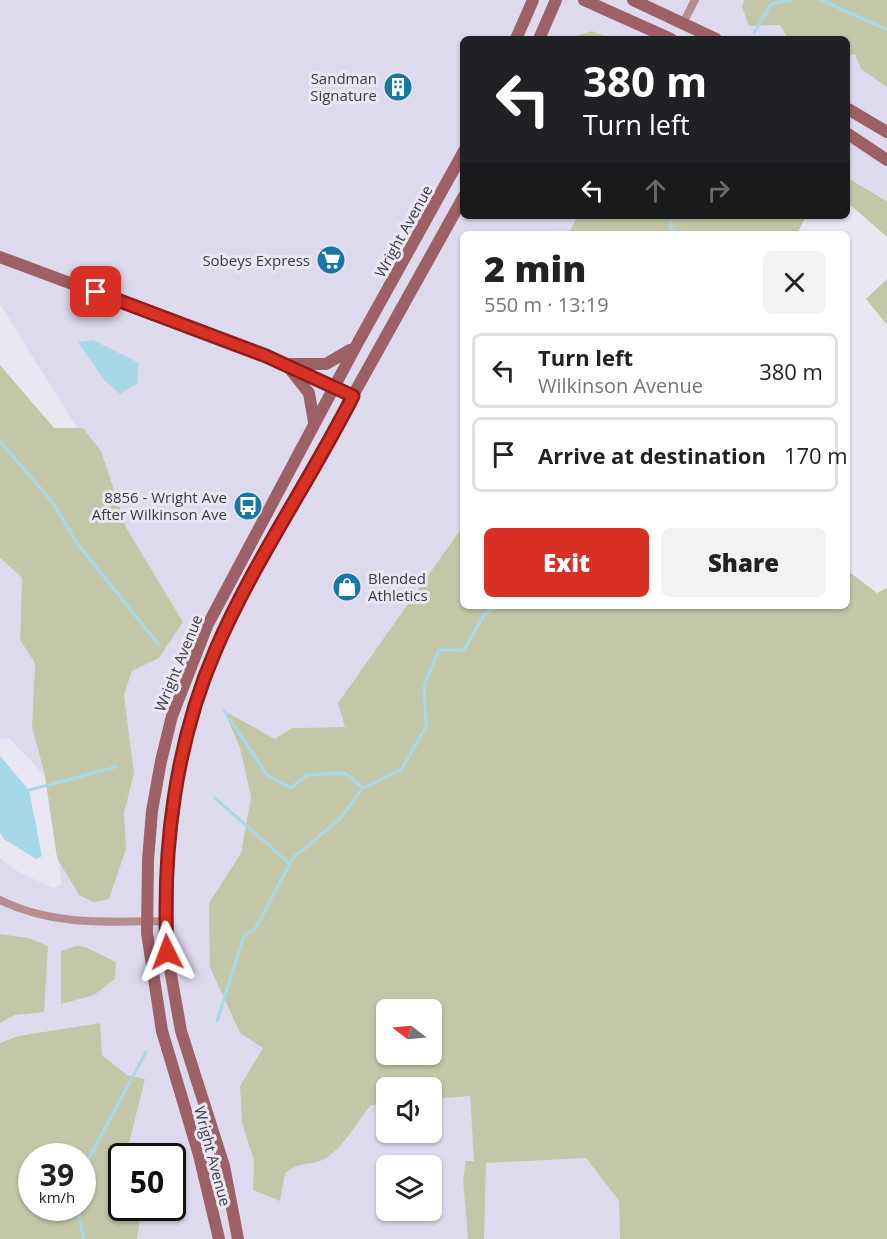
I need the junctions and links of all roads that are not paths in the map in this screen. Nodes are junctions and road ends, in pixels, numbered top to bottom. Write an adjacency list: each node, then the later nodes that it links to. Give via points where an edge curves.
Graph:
1 (533, 0): 7 (main road)
2 (556, 0): 8 (main road)
3 (584, 0): 9 (main road)
4 (633, 0): 6 (main road)
5 (695, 0): 6 (street)
6 (683, 23): 10 (main road)
7 (517, 36)
8 (540, 36)
9 (664, 36)
10 (710, 36)
11 (850, 110): 12 (main road)
12 (887, 132)
13 (850, 135): 15 (main road)
14 (460, 158): 18 (main road, Wright Avenue)
15 (887, 160)
16 (460, 203): 21 (main road, Wright Avenue)
17 (0, 257): 19 (main road)
18 (356, 346): 19 (main road, via 326,364); 20 (main road, Wright Avenue)
19 (285, 364): 20 (main road); 22 (main road, via 309,393)
20 (334, 387): 21 (main road); 22 (main road, Wright Avenue)
21 (353, 396): 25 (main road, Wright Avenue, via 233,611 200,690 179,768)
22 (314, 424): 24 (main road, Wright Avenue, via 207,626 172,716 152,811)
23 (0, 900): 24 (street, via 46,917 75,922)
24 (146, 921): 25 (street); 26 (main road, Wright Avenue, via 162,1030)
25 (165, 921): 27 (main road, Wright Avenue, via 181,1031 224,1166)
26 (219, 1239)
27 (238, 1239)

